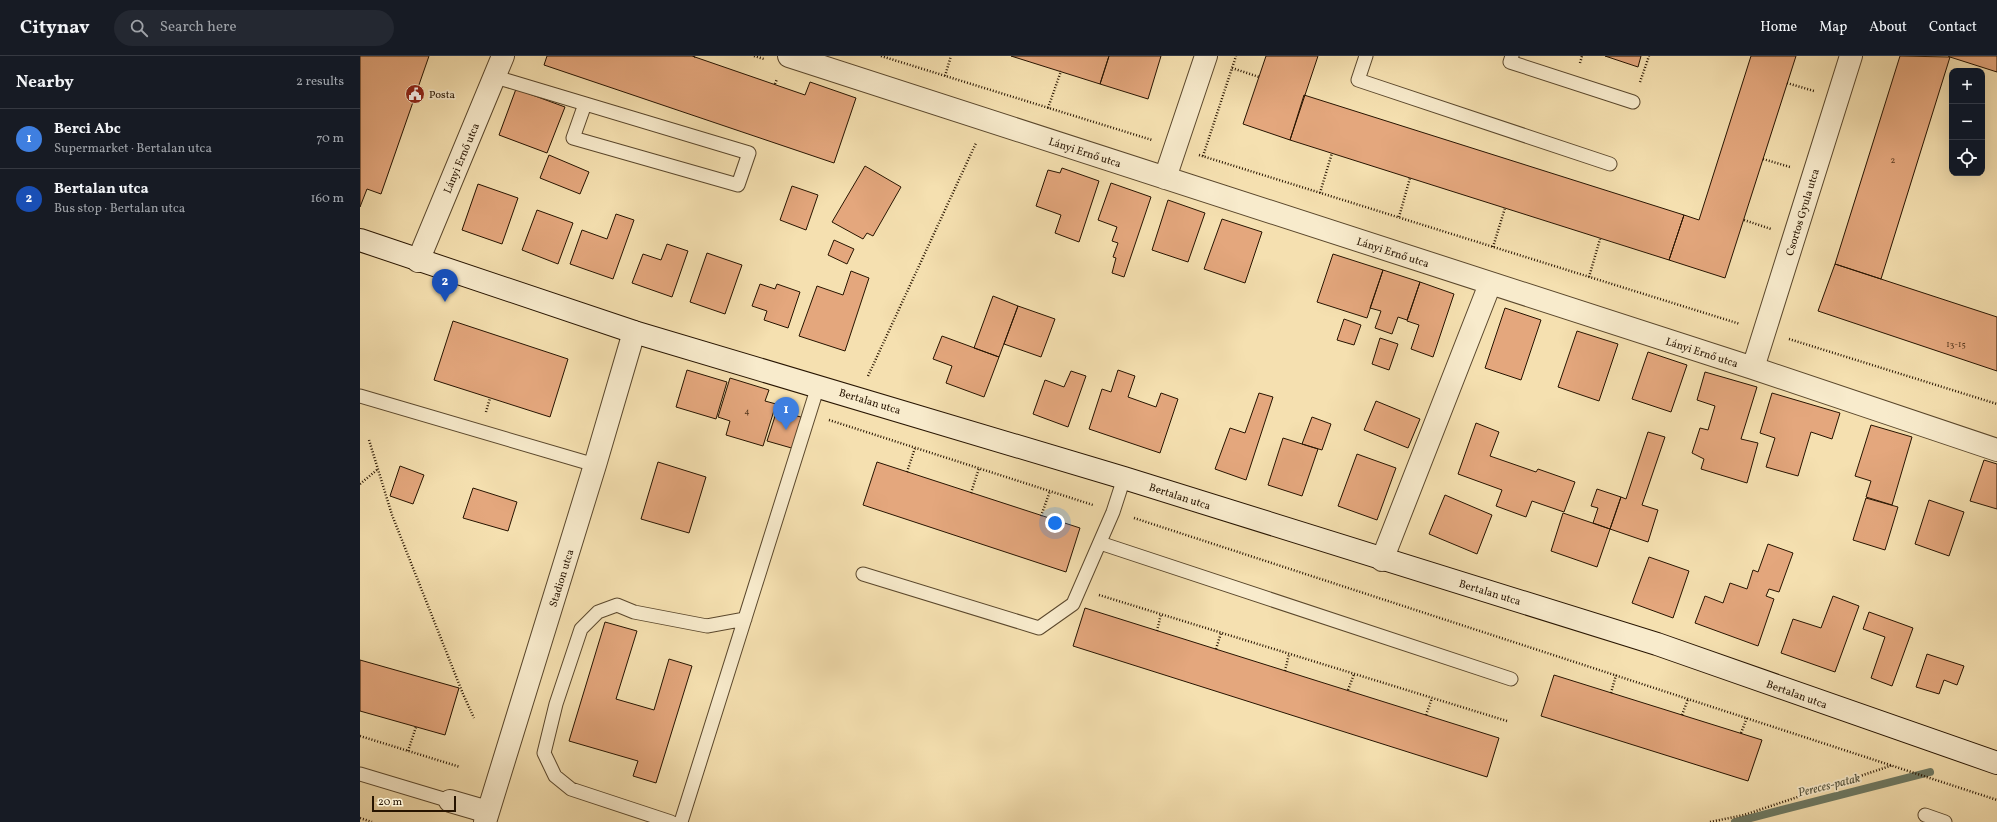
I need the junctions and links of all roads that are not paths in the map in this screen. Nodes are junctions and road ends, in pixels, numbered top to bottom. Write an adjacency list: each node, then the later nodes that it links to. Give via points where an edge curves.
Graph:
1 (503, 56): 7 (street, Lányi Ernő utca)
2 (789, 56): 11 (street, Lányi Ernő utca)
3 (1206, 56): 11 (street)
4 (1366, 56): 10 (lane, via 1358,80)
5 (1512, 56): 8 (lane, via 1510,62)
6 (1851, 56): 16 (street, Csortos Gyula utca)
7 (495, 77): 9 (lane); 13 (street, Lányi Ernő utca)
8 (1633, 102)
9 (584, 104): 9 (lane, via 749,153 738,185 573,138)
10 (1610, 164)
11 (1165, 178): 14 (street, Lányi Ernő utca)
12 (366, 244): 13 (street, Bertalan utca)
13 (418, 260): 15 (street, Bertalan utca)
14 (1490, 284): 16 (street, Lányi Ernő utca); 23 (street)
15 (634, 332): 17 (street, Bertalan utca); 20 (street, Stadion utca)
16 (1753, 368): 19 (street, Lányi Ernő utca)
17 (818, 386): 21 (street, Bertalan utca); 25 (lane)
18 (360, 396): 20 (lane)
19 (1997, 450)
20 (595, 466): 31 (street, Stadion utca)
21 (1124, 478): 22 (lane); 23 (street, Bertalan utca)
22 (1100, 543): 24 (lane, via 1073,604 1039,628); 26 (lane)
23 (1382, 560): 27 (street, Bertalan utca, via 1657,644)
24 (863, 574)
25 (745, 619): 32 (lane, via 707,626 634,612 617,605 598,612 581,629 556,704 544,753 555,776 570,789); 33 (lane)
26 (1511, 679)
27 (1997, 763)
28 (360, 774): 29 (lane)
29 (450, 801): 31 (street)
30 (1925, 815): 34 (lane)
31 (486, 817)
32 (671, 822)
33 (681, 822)
34 (1945, 822)

